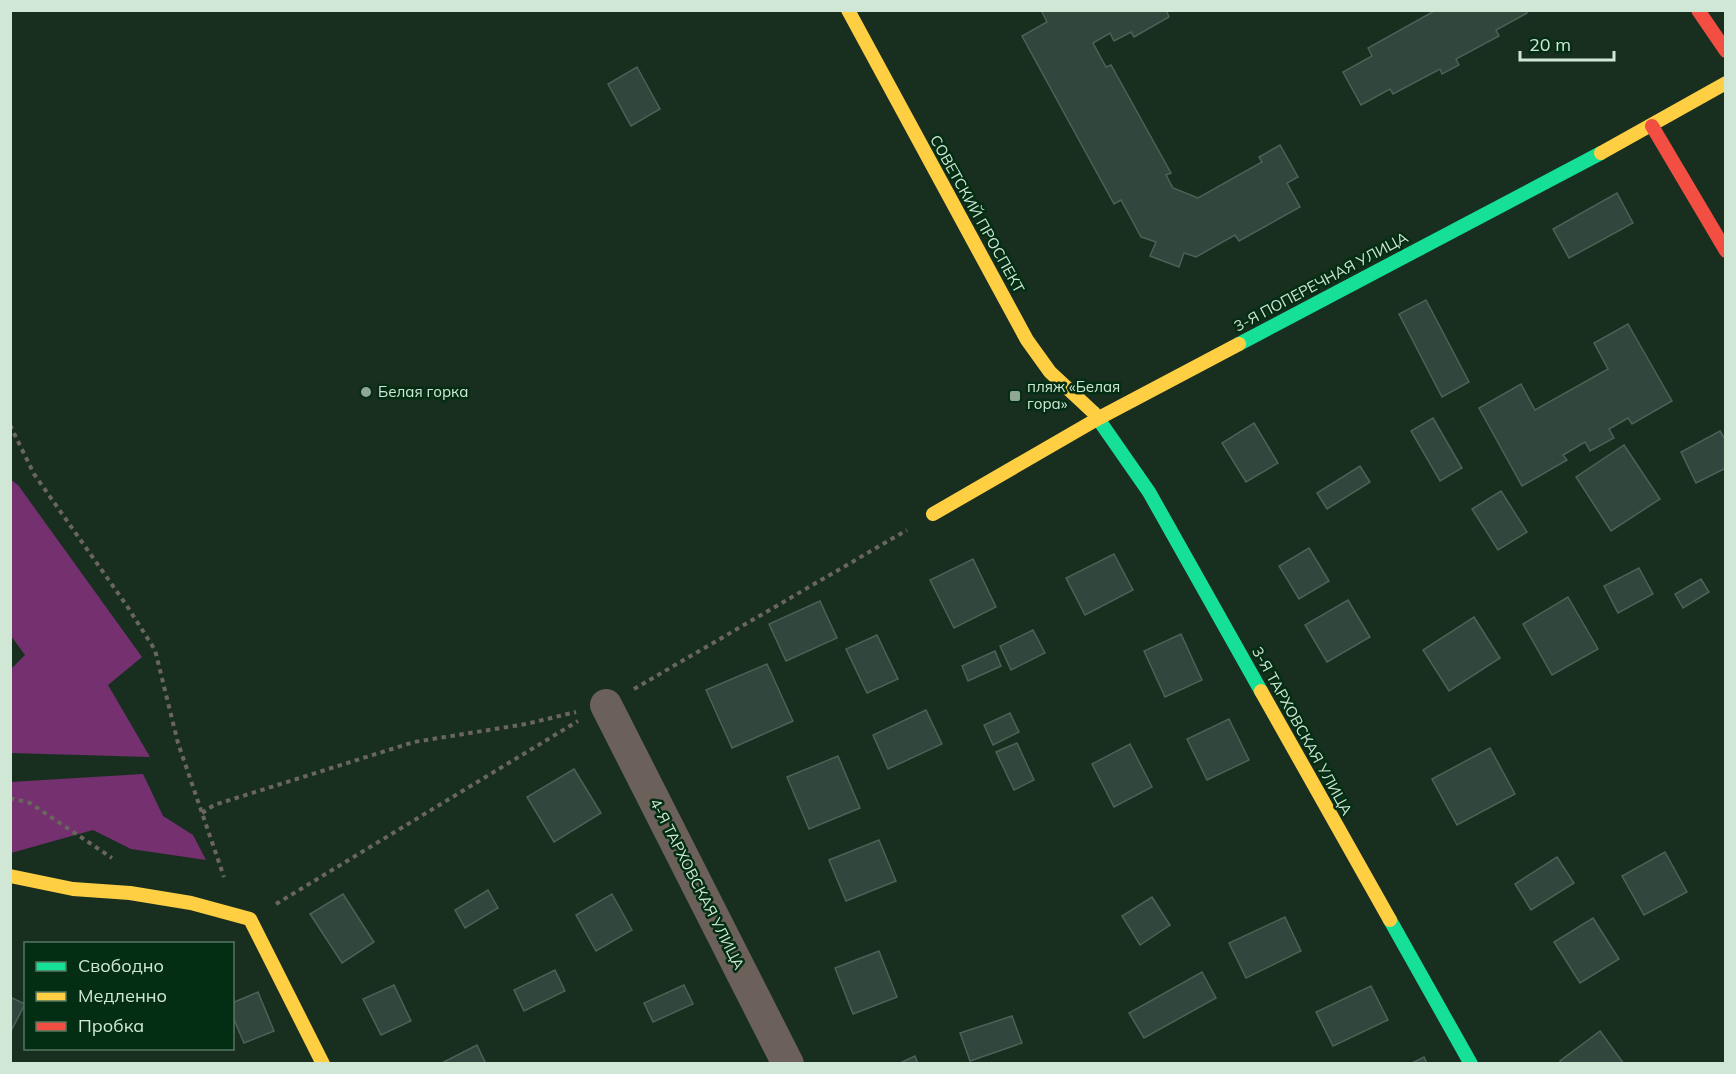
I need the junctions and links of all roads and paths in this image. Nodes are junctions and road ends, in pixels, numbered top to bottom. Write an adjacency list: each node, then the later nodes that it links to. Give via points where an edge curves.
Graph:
1 (848, 10): 7 (street, СОВЕТСКИЙ ПРОСПЕКТ, via 1028,340 1050,372)
2 (1698, 10): 3 (street)
3 (1725, 51)
4 (1725, 83): 5 (street, 3-Я ПОПЕРЕЧНАЯ УЛИЦА)
5 (1652, 126): 6 (street); 7 (street, 3-Я ПОПЕРЕЧНАЯ УЛИЦА)
6 (1725, 251)
7 (1099, 418): 9 (street, 3-Я ПОПЕРЕЧНАЯ УЛИЦА); 18 (street, 3-Я ТАРХОВСКАЯ УЛИЦА, via 1149,492)
8 (10, 425): 12 (path, via 34,474 155,650 178,743)
9 (933, 514): 10 (path)
10 (606, 705): 12 (path, via 526,724 414,742 214,805); 15 (path); 17 (street, 4-Я ТАРХОВСКАЯ УЛИЦА)
11 (10, 798): 13 (path, via 30,803)
12 (202, 813): 15 (path, via 227,885)
13 (115, 860)
14 (10, 876): 15 (street, via 73,889 191,903)
15 (250, 919): 16 (street)
16 (323, 1064)
17 (788, 1064)
18 (1471, 1064)

